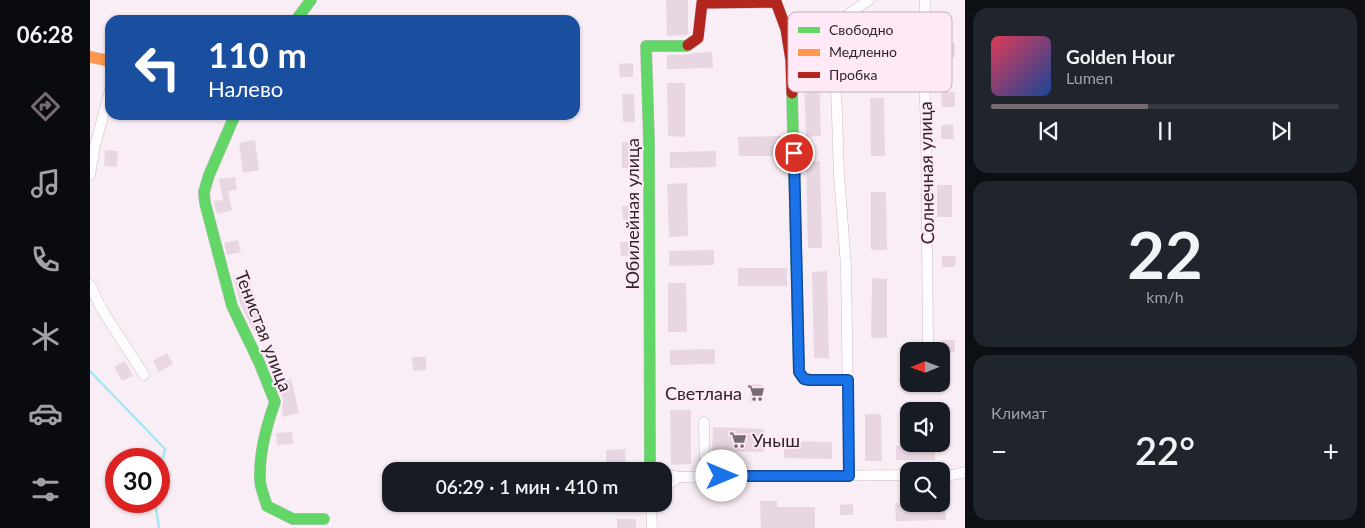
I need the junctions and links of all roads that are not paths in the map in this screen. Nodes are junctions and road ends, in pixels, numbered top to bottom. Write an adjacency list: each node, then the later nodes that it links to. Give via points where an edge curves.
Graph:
1 (311, 0): 4 (street)
2 (869, 0): 3 (street)
3 (852, 12)
4 (300, 15)
5 (788, 41): 19 (street, Юбилейная улица, via 776,2 702,3 698,38 687,46 646,46)
6 (90, 57): 7 (street)
7 (105, 60)
8 (792, 92): 17 (street, Юбилейная улица, via 799,372 804,379 810,380)
9 (837, 92): 17 (street)
10 (925, 92): 15 (street, Солнечная улица)
11 (105, 109): 13 (street)
12 (233, 120): 29 (street, Тенистая улица, via 204,192 232,306 275,402 261,454 260,481 267,506 293,519)
13 (90, 175)
14 (90, 285): 16 (street)
15 (928, 342)
16 (144, 375)
17 (848, 380): 25 (street)
18 (704, 422): 24 (street)
19 (653, 462)
20 (965, 472): 22 (street)
21 (900, 475): 25 (street)
22 (950, 475)
23 (672, 476): 26 (street)
24 (704, 476): 25 (street); 26 (street)
25 (849, 476)
26 (679, 477): 27 (street)
27 (672, 482)
28 (651, 512): 30 (street)
29 (324, 519)
30 (652, 528)

